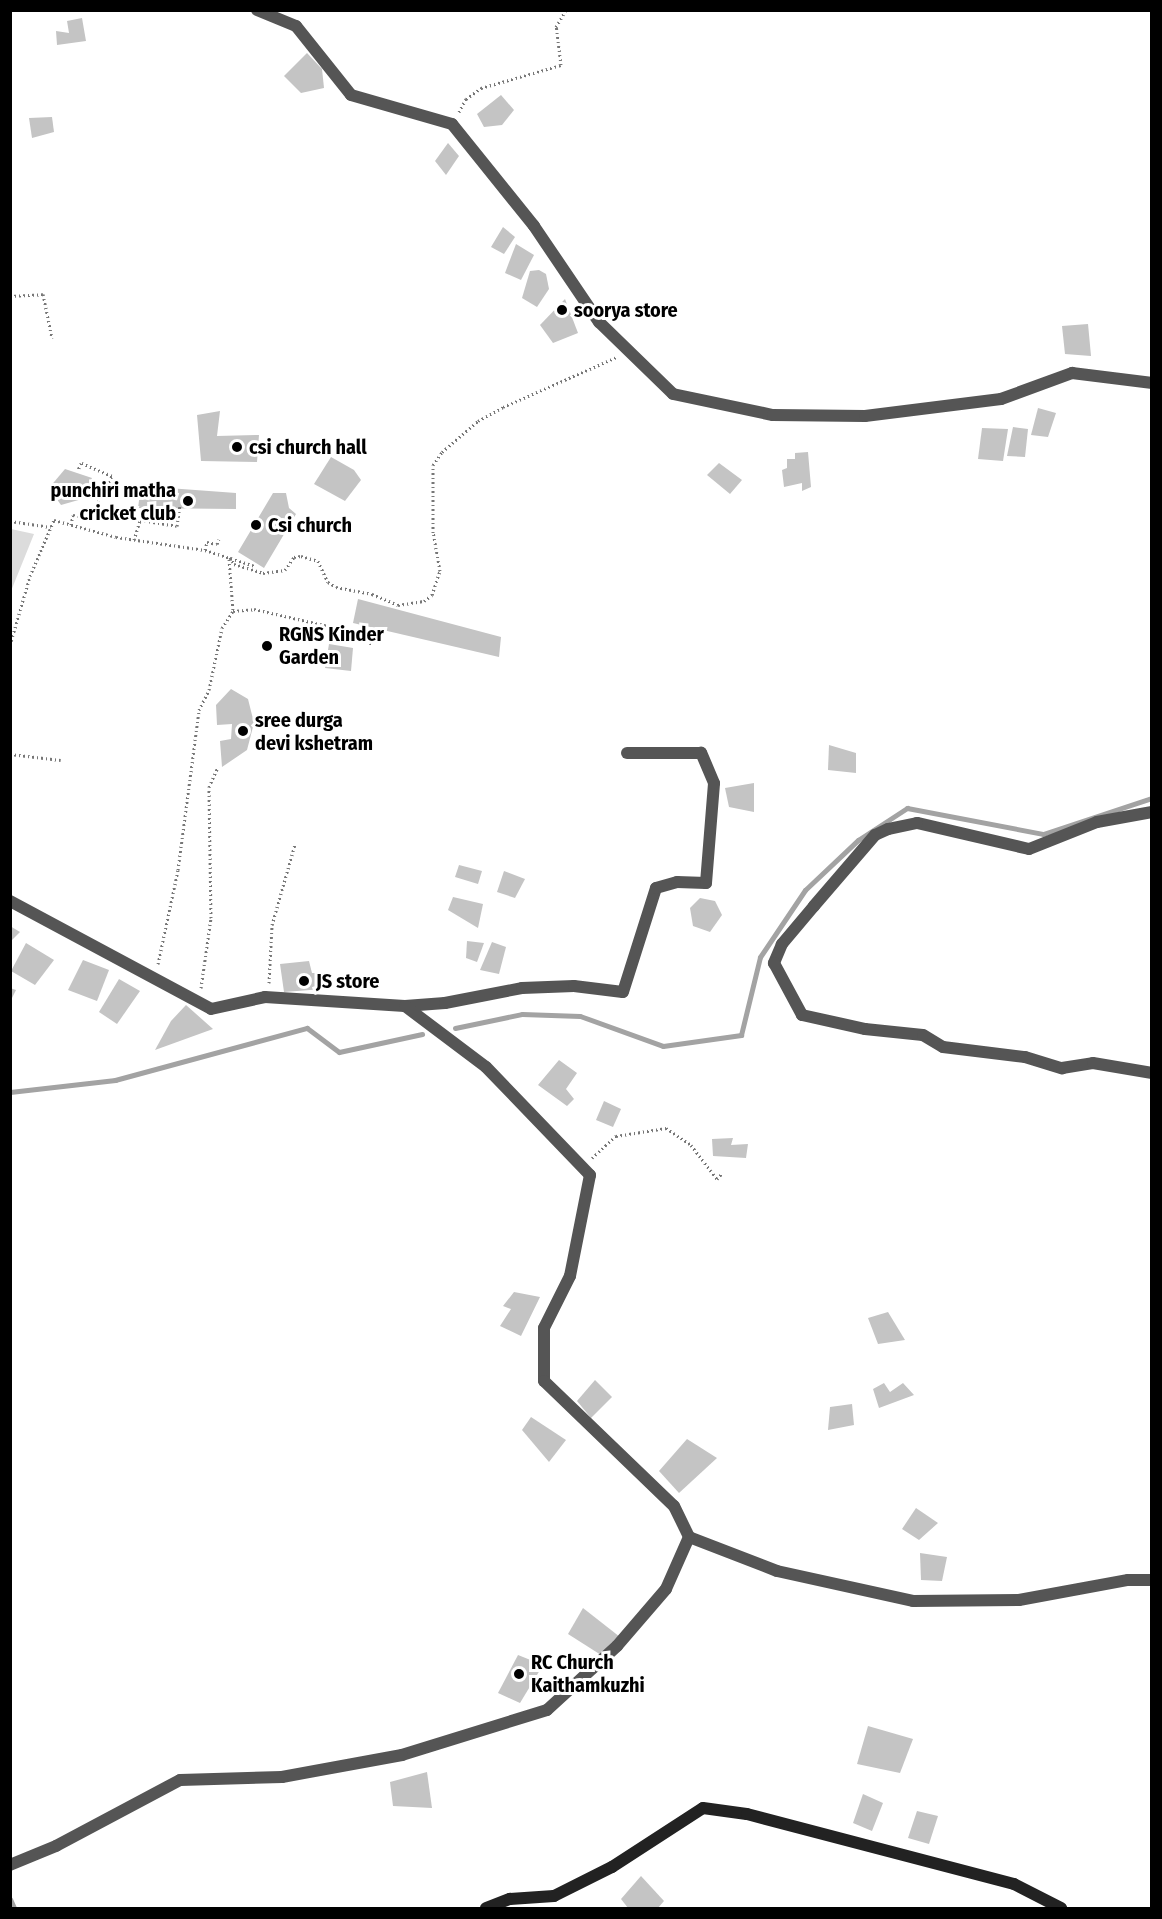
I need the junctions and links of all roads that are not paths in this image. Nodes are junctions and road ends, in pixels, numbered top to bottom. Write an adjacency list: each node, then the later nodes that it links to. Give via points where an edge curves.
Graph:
1 (257, 10): 2 (street, via 296,26 351,94 452,124 534,226 599,322 673,394 772,415 865,416 1001,399 1072,373)
2 (1152, 383)
3 (627, 753): 6 (street, via 701,753 714,783 706,883 671,882 656,888 623,992 574,986 522,988 445,1003)
4 (1152, 812): 7 (street, via 1097,822 1029,849 917,823 888,829 875,836 814,906 782,944 774,963 802,1015 865,1029 923,1035 943,1047 1024,1057 1062,1068 1093,1064)
5 (10, 901): 6 (street, via 211,1009 270,997)
6 (405, 1006): 8 (street, via 486,1067 590,1175 570,1276 544,1328 544,1382 674,1506)
7 (1152, 1073)
8 (689, 1537): 9 (street, via 777,1571 913,1601 1019,1600 1128,1580); 10 (street, via 666,1589 617,1646 547,1710 402,1755 282,1777 180,1780 56,1846)
9 (1152, 1580)
10 (10, 1865)
11 (486, 1908): 12 (main road, via 510,1899 554,1896 612,1867 703,1808 747,1814 1014,1884)
12 (1061, 1908)

